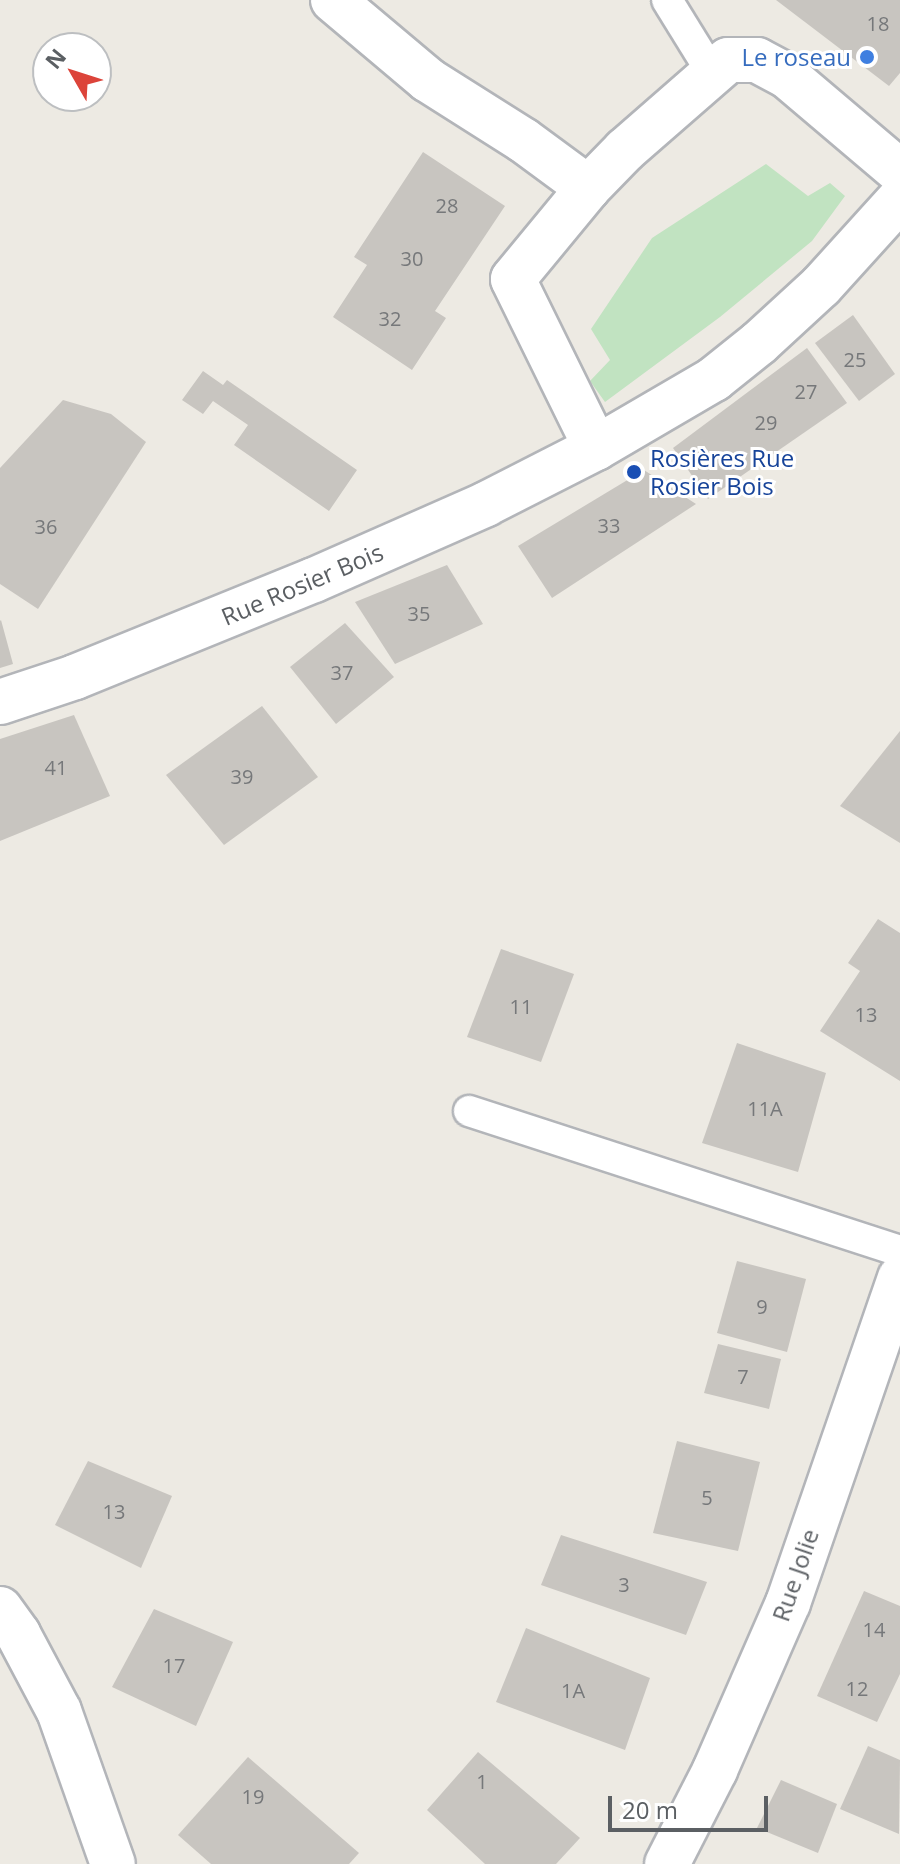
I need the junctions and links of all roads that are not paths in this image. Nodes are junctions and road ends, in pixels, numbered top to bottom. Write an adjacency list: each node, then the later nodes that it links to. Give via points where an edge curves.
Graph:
1 (333, 0): 5 (street, via 428,80)
2 (667, 0): 3 (lane)
3 (712, 73): 4 (street, via 728,60 757,60 787,76); 5 (street)
4 (900, 172)
5 (588, 188): 7 (street, via 513,279)
6 (900, 199): 7 (street, Rue Rosier Bois, via 821,286 759,343 714,379)
7 (596, 448): 8 (street, Rue Rosier Bois, via 486,504 314,580)
8 (0, 702)
9 (469, 1111): 10 (lane)
10 (900, 1251)
11 (900, 1278): 14 (street, Rue Jolie, via 788,1603 715,1770)
12 (0, 1609): 13 (street, via 59,1711)
13 (113, 1864)
14 (667, 1864)

